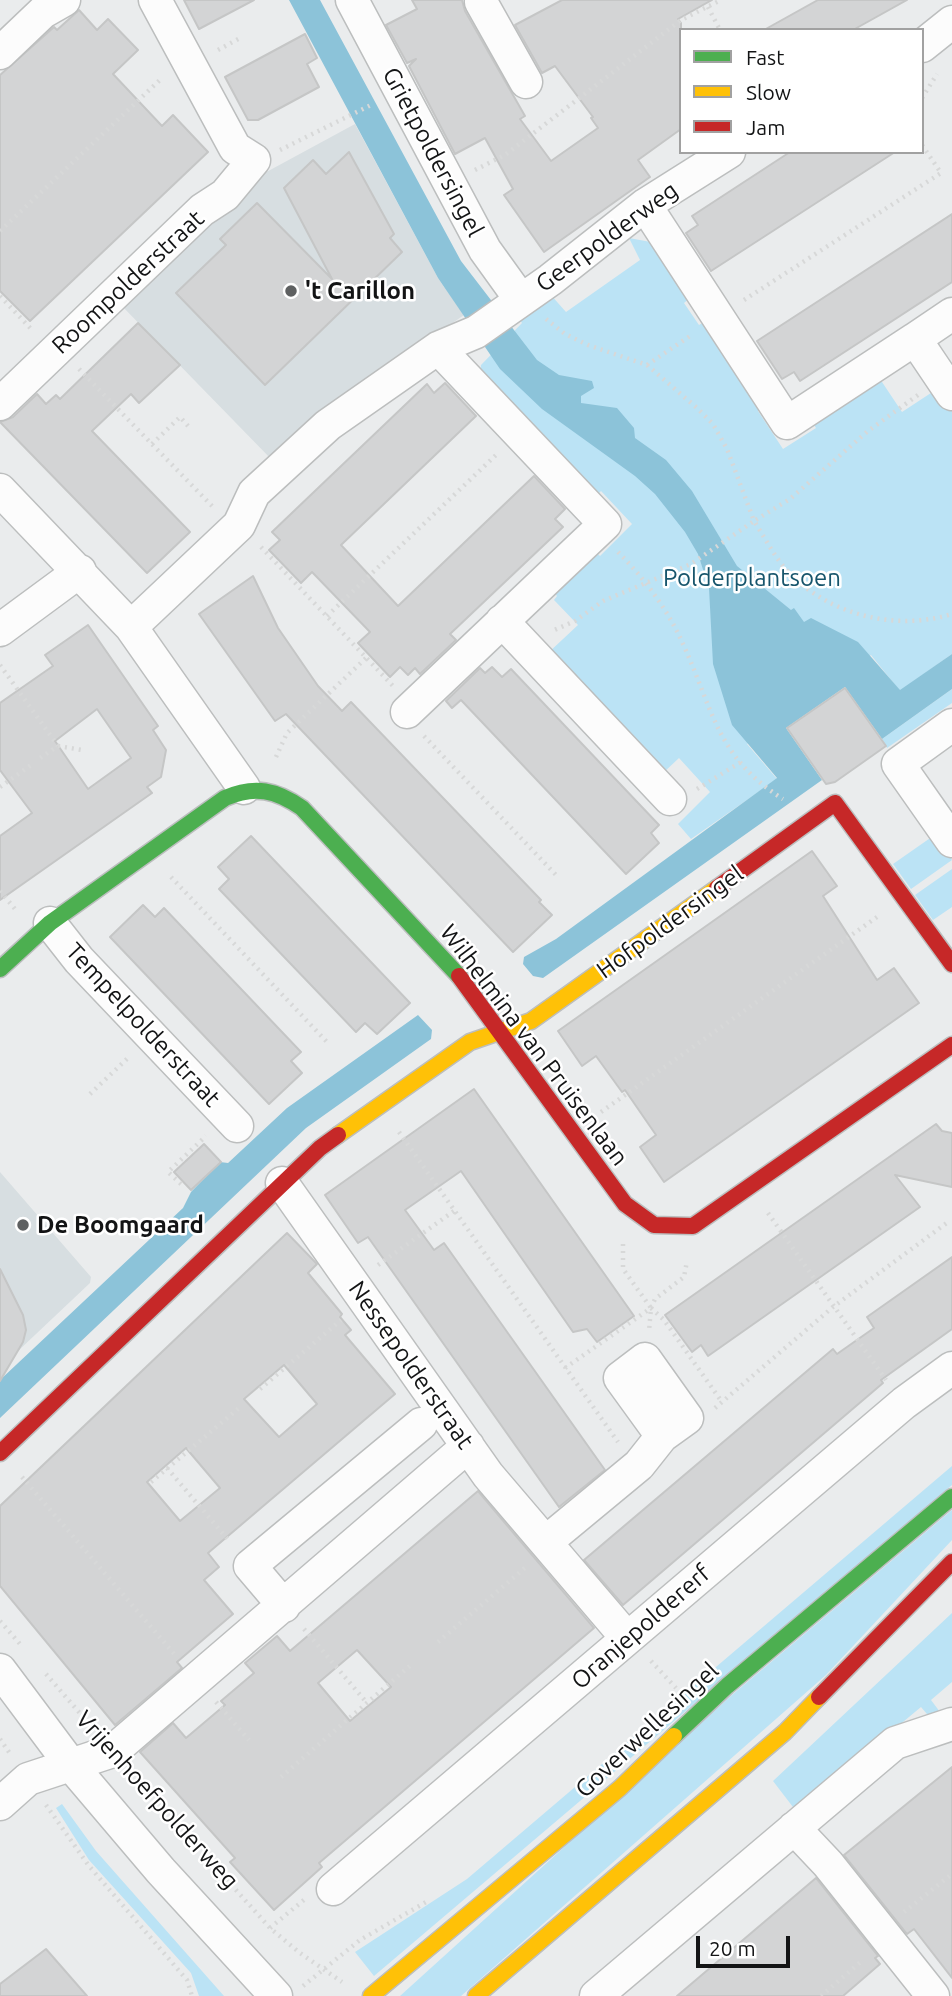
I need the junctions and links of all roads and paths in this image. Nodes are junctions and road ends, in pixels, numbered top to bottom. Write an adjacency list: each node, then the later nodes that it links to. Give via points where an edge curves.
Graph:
1 (64, 0): 12 (street, via 43,12)
2 (155, 0): 13 (street)
3 (352, 0): 21 (street, Grietpoldersingel)
4 (721, 0): 7 (path)
5 (944, 0): 8 (street)
6 (482, 1): 15 (street)
7 (708, 7): 10 (path); 21 (path, via 681,20 505,155)
8 (952, 13)
9 (952, 22): 11 (street)
10 (719, 28)
11 (924, 44)
12 (0, 53)
13 (189, 64): 20 (street, via 235,148); 23 (path, via 158,80)
14 (936, 74): 16 (path)
15 (526, 82)
16 (924, 94)
17 (382, 99): 20 (path)
18 (924, 148): 27 (path, via 941,173)
19 (726, 154): 22 (street, Geerpolderweg)
20 (254, 160): 30 (street, Roompolderstraat, via 225,195 202,210)
21 (450, 184): 26 (street, Grietpoldersingel, via 485,250)
22 (645, 205): 26 (street, Geerpolderweg); 27 (street)
23 (0, 232)
24 (0, 296): 30 (path)
25 (952, 314): 28 (street)
26 (499, 315): 29 (street, Geerpolderweg); 31 (path, via 533,306 565,334)
27 (718, 318): 28 (street, via 787,422); 31 (path)
28 (915, 339): 32 (street)
29 (438, 348): 35 (street); 40 (street, via 328,425 254,493)
30 (55, 350): 33 (street, Roompolderstraat); 36 (path)
31 (647, 365): 38 (path, via 713,424)
32 (947, 386): 38 (path, via 868,431 790,499)
33 (0, 404)
34 (188, 426): 36 (path, via 180,417)
35 (519, 433): 39 (street); 44 (path)
36 (152, 444): 40 (path)
37 (0, 490): 41 (street)
38 (754, 521): 42 (path, via 691,564); 43 (path, via 791,575 851,613 893,622)
39 (605, 524): 42 (path, via 611,545); 47 (street)
40 (237, 527): 44 (path); 45 (street)
41 (80, 571): 45 (street); 46 (street)
42 (645, 583): 47 (path, via 603,601 575,621); 55 (path, via 682,642 716,727)
43 (952, 614)
44 (327, 616): 48 (path)
45 (131, 627): 58 (street)
46 (0, 629)
47 (513, 632): 50 (street); 59 (street)
48 (366, 657): 50 (path); 58 (path, via 287,733)
49 (0, 665): 52 (path)
50 (410, 709): 63 (path, via 412,723)
51 (952, 725): 61 (street, via 898,765)
52 (58, 746): 53 (path); 54 (path)
53 (82, 750)
54 (40, 758)
55 (741, 762): 59 (path, via 705,786); 60 (path, via 759,784)
56 (34, 763): 57 (path)
57 (0, 786)
58 (255, 789): 62 (street, via 225,797); 68 (street, Wilhelmina van Pruisenlaan, via 279,792 302,808 452,966)
59 (670, 799)
60 (786, 800)
61 (952, 841)
62 (152, 851): 65 (street); 70 (path, via 173,880)
63 (556, 875)
64 (905, 898): 66 (street); 68 (street, Hofpoldersingel, via 835,803 531,1021); 75 (path)
65 (50, 923): 67 (street); 69 (street, Tempelpolderstraat)
66 (952, 964)
67 (0, 968)
68 (501, 1032): 73 (street, Hofpoldersingel, via 470,1042); 75 (street, Wilhelmina van Pruisenlaan)
69 (151, 1036): 72 (path); 74 (street, Tempelpolderstraat)
70 (327, 1042)
71 (952, 1045): 78 (street)
72 (90, 1094)
73 (380, 1106): 76 (street, Hofpoldersingel, via 320,1148); 80 (path)
74 (232, 1121): 77 (path, via 168,1172)
75 (573, 1132): 79 (street, Wilhelmina van Pruisenlaan)
76 (282, 1183): 83 (street, Nessepolderstraat); 97 (street, Hofpoldersingel)
77 (181, 1184)
78 (749, 1187): 82 (street); 84 (path)
79 (625, 1204): 82 (street, Wilhelmina van Pruisenlaan, via 654,1225); 85 (path, via 623,1269)
80 (454, 1211): 83 (path); 87 (path)
81 (948, 1223): 84 (path)
82 (693, 1226): 85 (path, via 684,1278)
83 (359, 1291): 89 (path); 96 (street, Nessepolderstraat)
84 (834, 1307): 90 (path); 91 (path)
85 (651, 1308): 86 (path); 87 (path); 90 (path)
86 (645, 1359): 93 (street); 95 (street, via 620,1378)
87 (565, 1368): 98 (path)
88 (952, 1368): 91 (street, Oranjepoldererf)
89 (260, 1389)
90 (722, 1402): 93 (path, via 702,1419)
91 (904, 1403): 108 (street, Oranjepoldererf)
92 (239, 1408): 99 (path)
93 (687, 1418): 95 (street)
94 (421, 1423): 105 (street)
95 (662, 1436): 98 (street)
96 (468, 1446): 103 (street, Nessepolderstraat); 106 (street)
97 (0, 1453)
98 (636, 1467): 103 (street)
99 (167, 1468): 101 (path); 105 (path)
100 (16, 1471): 114 (path, via 186,1668 194,1667)
101 (151, 1482)
102 (952, 1497): 132 (street, Goverwellesingel, via 727,1686 620,1788)
103 (548, 1545): 108 (street, Nessepolderstraat); 109 (path)
104 (952, 1562): 133 (street, via 785,1731)
105 (250, 1566): 106 (street)
106 (284, 1606): 114 (street); 115 (path)
107 (0, 1620): 110 (path)
108 (627, 1638): 126 (street, Oranjepoldererf)
109 (439, 1642)
110 (26, 1651)
111 (412, 1664): 115 (path)
112 (0, 1670): 120 (street, Vrijenhoefpolderweg)
113 (43, 1671): 119 (path, Vrijenhoefpolderweg)
114 (199, 1678): 118 (path); 119 (street)
115 (367, 1703): 121 (path)
116 (952, 1724): 124 (street, via 895,1743)
117 (0, 1739): 122 (path)
118 (249, 1740)
119 (113, 1751): 120 (street); 127 (path, Vrijenhoefpolderweg)
120 (71, 1765): 122 (street); 131 (street, Vrijenhoefpolderweg)
121 (281, 1777)
122 (28, 1779): 123 (street); 130 (path, via 89,1867 187,1980)
123 (0, 1804)
124 (794, 1828): 128 (street); 134 (street)
125 (952, 1874): 128 (path)
126 (333, 1889): 127 (path, via 317,1888)
127 (270, 1928): 129 (path, Vrijenhoefpolderweg)
128 (885, 1935): 135 (path); 136 (street)
129 (324, 1968)
130 (192, 1996)
131 (276, 1996)
132 (371, 1996)
133 (477, 1996)
134 (596, 1996)
135 (821, 1996)
136 (933, 1996)

